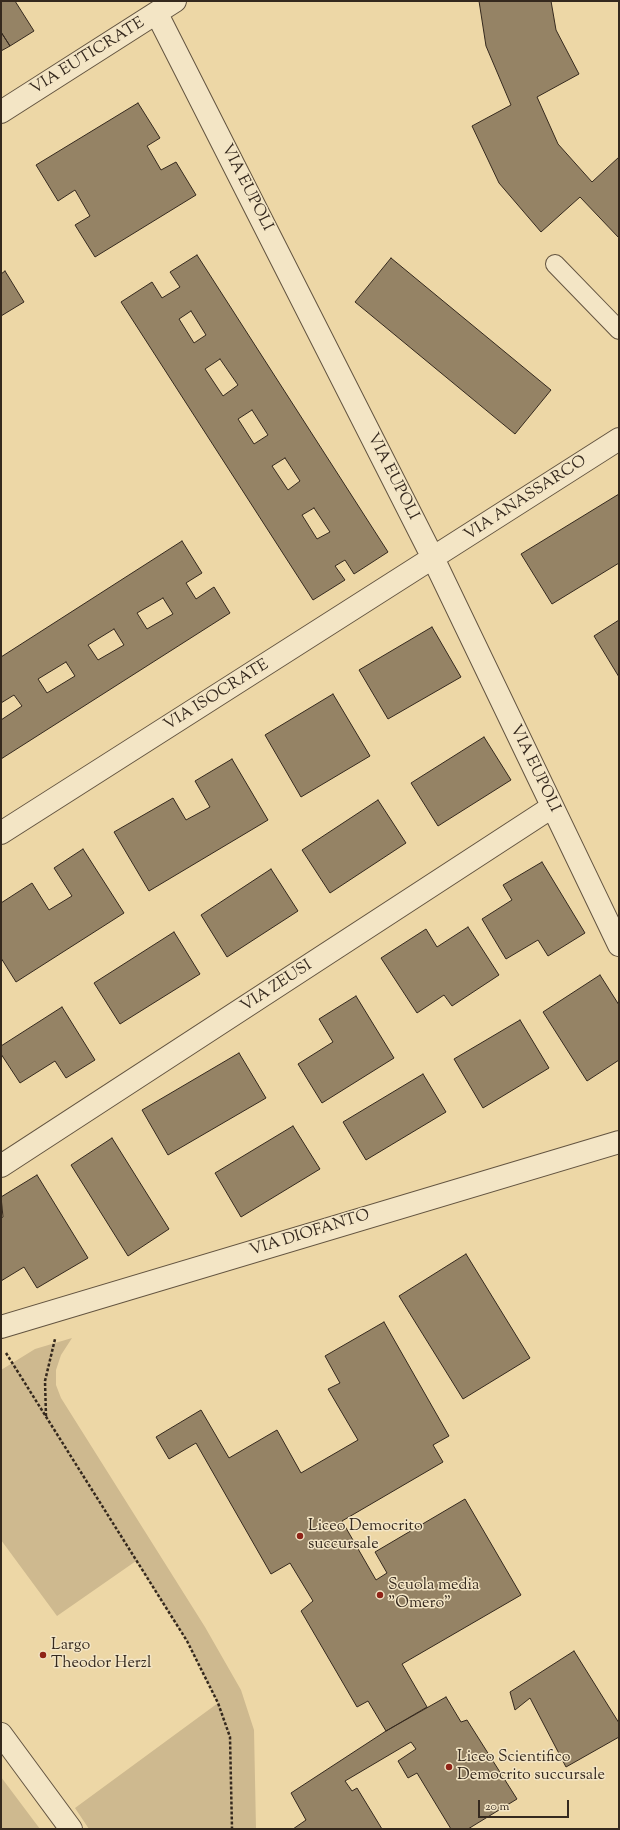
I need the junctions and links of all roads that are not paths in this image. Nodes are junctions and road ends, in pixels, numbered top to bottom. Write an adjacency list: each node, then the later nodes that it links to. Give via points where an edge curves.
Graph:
1 (175, 1): 2 (street, VIA EUTICRATE)
2 (157, 14): 3 (street, VIA EUTICRATE); 7 (street, VIA EUPOLI)
3 (1, 112)
4 (555, 264): 5 (lane)
5 (619, 330)
6 (619, 440): 7 (street, VIA ANASSARCO)
7 (433, 558): 8 (street, VIA EUPOLI); 9 (street, VIA ISOCRATE)
8 (552, 807): 10 (street, VIA EUPOLI); 12 (street, VIA ZEUSI)
9 (1, 833)
10 (616, 933)
11 (619, 1142): 13 (street, VIA DIOFANTO)
12 (1, 1166)
13 (2, 1325)
14 (1, 1734): 15 (street)
15 (71, 1829)

